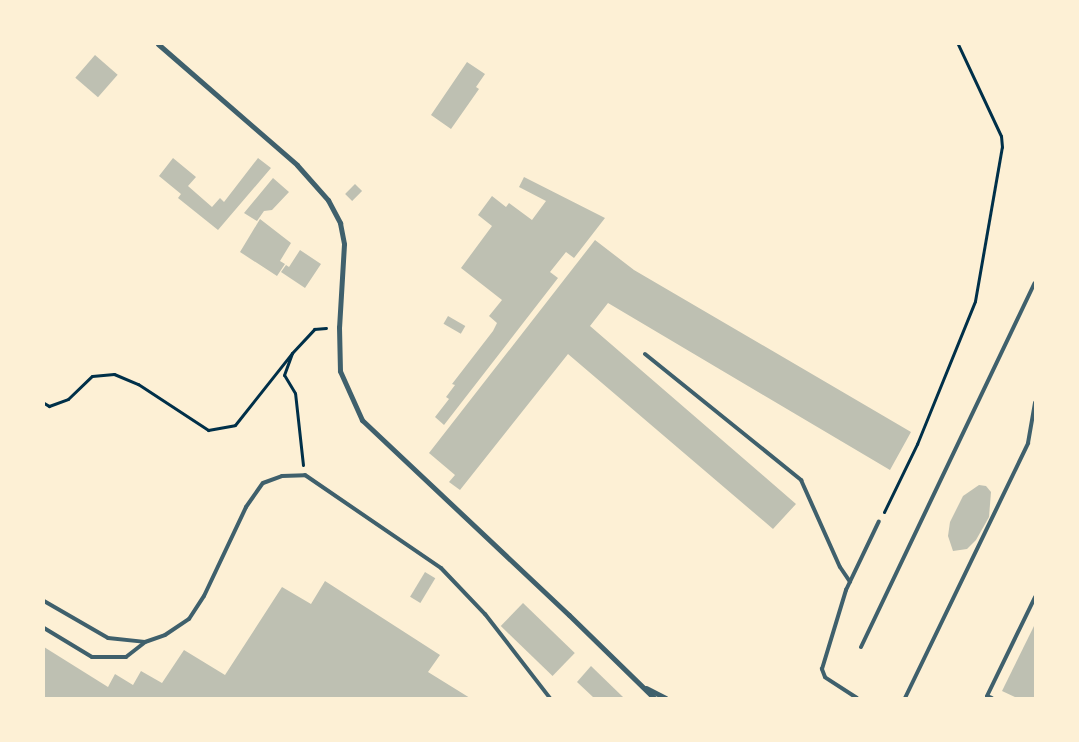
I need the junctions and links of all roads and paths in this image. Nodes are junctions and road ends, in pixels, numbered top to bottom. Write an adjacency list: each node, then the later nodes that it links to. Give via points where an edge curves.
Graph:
1 (158, 44): 4 (street, via 297,165 328,200 340,223 344,244)
2 (958, 44): 10 (path, via 1001,136 1002,147 975,301 917,444)
3 (1035, 283): 16 (lane)
4 (339, 327): 5 (path, via 314,329); 17 (street, via 340,371 362,420)
5 (292, 353): 8 (path, via 235,424 208,430 138,384 114,374 92,376 68,399 49,406); 9 (path, via 284,375 295,394)
6 (645, 354): 11 (lane, via 801,480 840,567)
7 (1035, 403): 23 (lane, via 1028,443)
8 (44, 404)
9 (305, 475): 15 (lane, via 282,476 263,483 246,507 204,596 189,619 165,635); 19 (lane, via 441,568 485,614)
10 (879, 522): 11 (lane)
11 (850, 582): 22 (lane, via 822,669 826,677)
12 (1035, 597): 18 (lane)
13 (44, 600): 15 (lane, via 108,638)
14 (44, 628): 15 (lane, via 92,657 126,657)
15 (145, 642)
16 (861, 647)
17 (642, 686): 20 (street); 21 (street)
18 (986, 697): 24 (lane)
19 (550, 698)
20 (654, 698)
21 (666, 698)
22 (857, 698)
23 (905, 698)
24 (992, 698)

